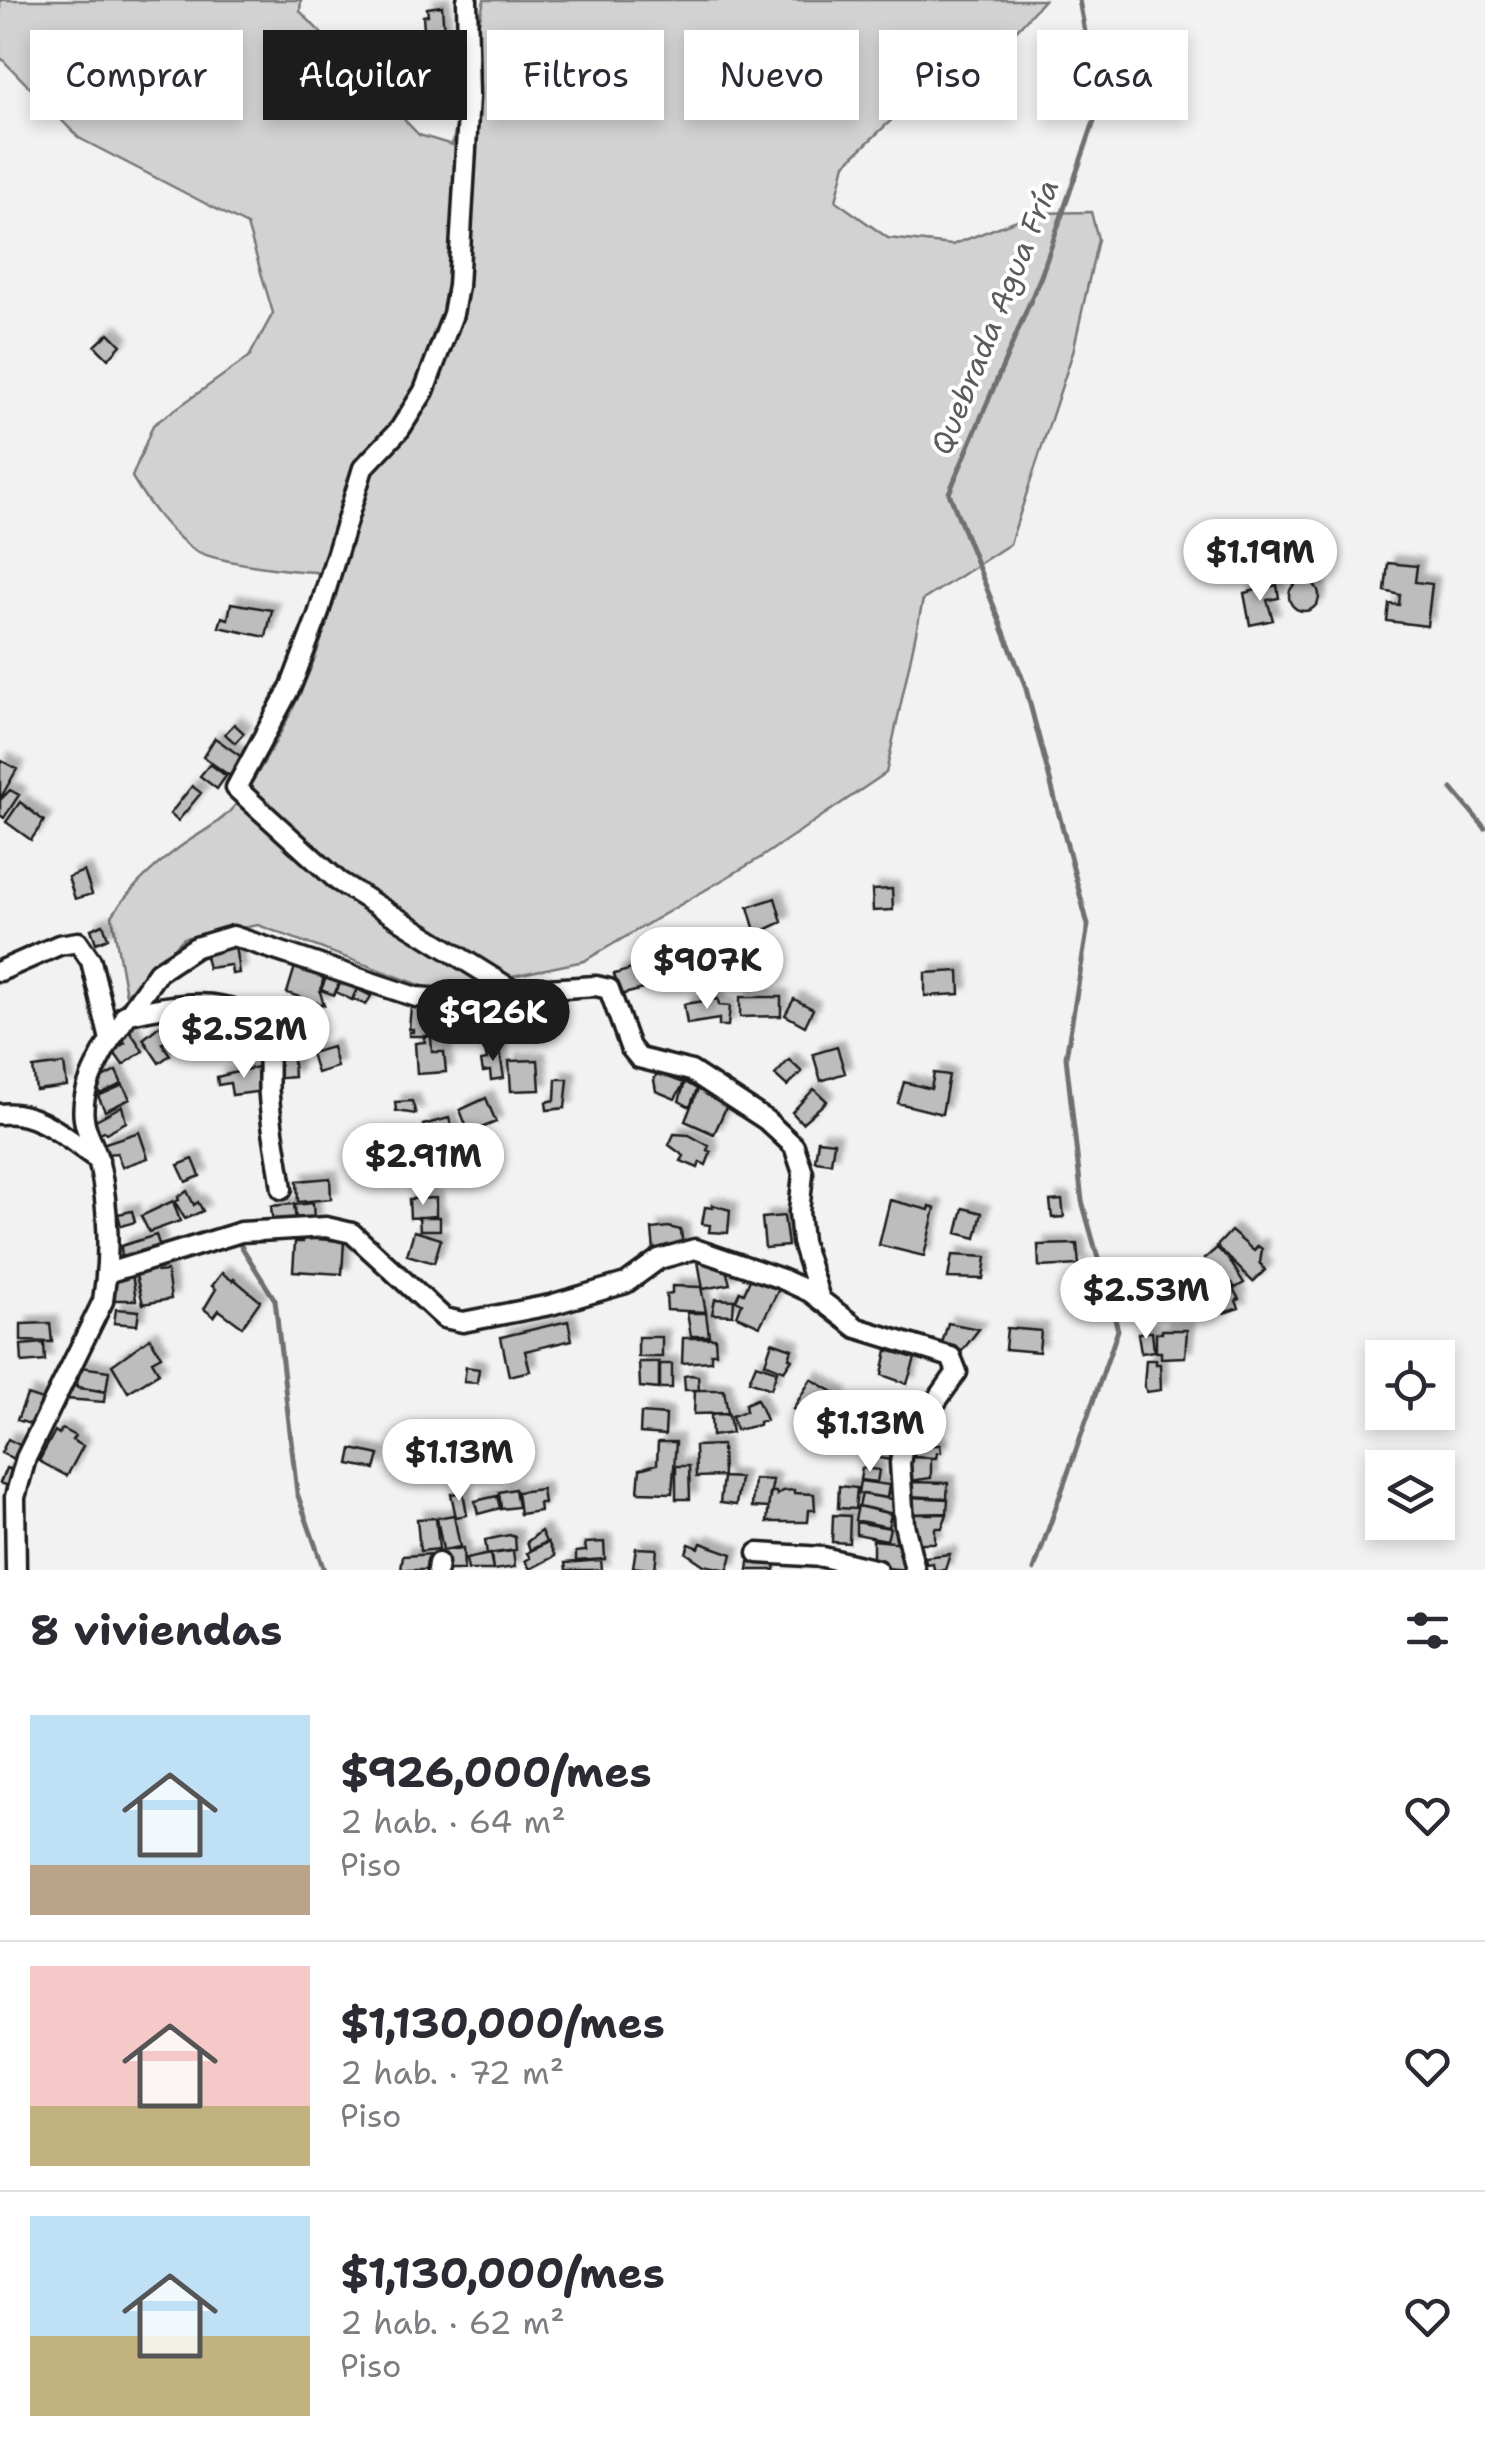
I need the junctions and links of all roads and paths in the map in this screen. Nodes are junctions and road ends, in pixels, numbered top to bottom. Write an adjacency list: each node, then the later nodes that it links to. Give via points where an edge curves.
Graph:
1 (467, 0): 3 (street, via 470,98 453,314 424,391 363,468 291,686 236,788 338,881)
2 (0, 971): 5 (street, via 78,942 91,961)
3 (514, 992): 4 (street, via 416,998 233,936 196,948 158,972); 10 (street, via 609,989 639,1058 691,1070 794,1146 803,1173 802,1242)
4 (125, 1015): 5 (street); 8 (street, via 199,1005 249,1016 266,1037)
5 (110, 1040): 7 (street, via 90,1076 84,1118)
6 (0, 1114): 7 (street, via 41,1122)
7 (98, 1160): 9 (street)
8 (282, 1189)
9 (108, 1274): 10 (street, via 241,1232 326,1227 352,1233 444,1318 463,1322 626,1284 659,1260 694,1249); 12 (street, via 103,1301 26,1458 15,1497)
10 (819, 1296): 14 (street, via 857,1328 956,1364 957,1372 902,1449 904,1524)
11 (758, 1553): 13 (street, via 823,1557)
12 (16, 1570)
13 (876, 1570)
14 (914, 1570)

